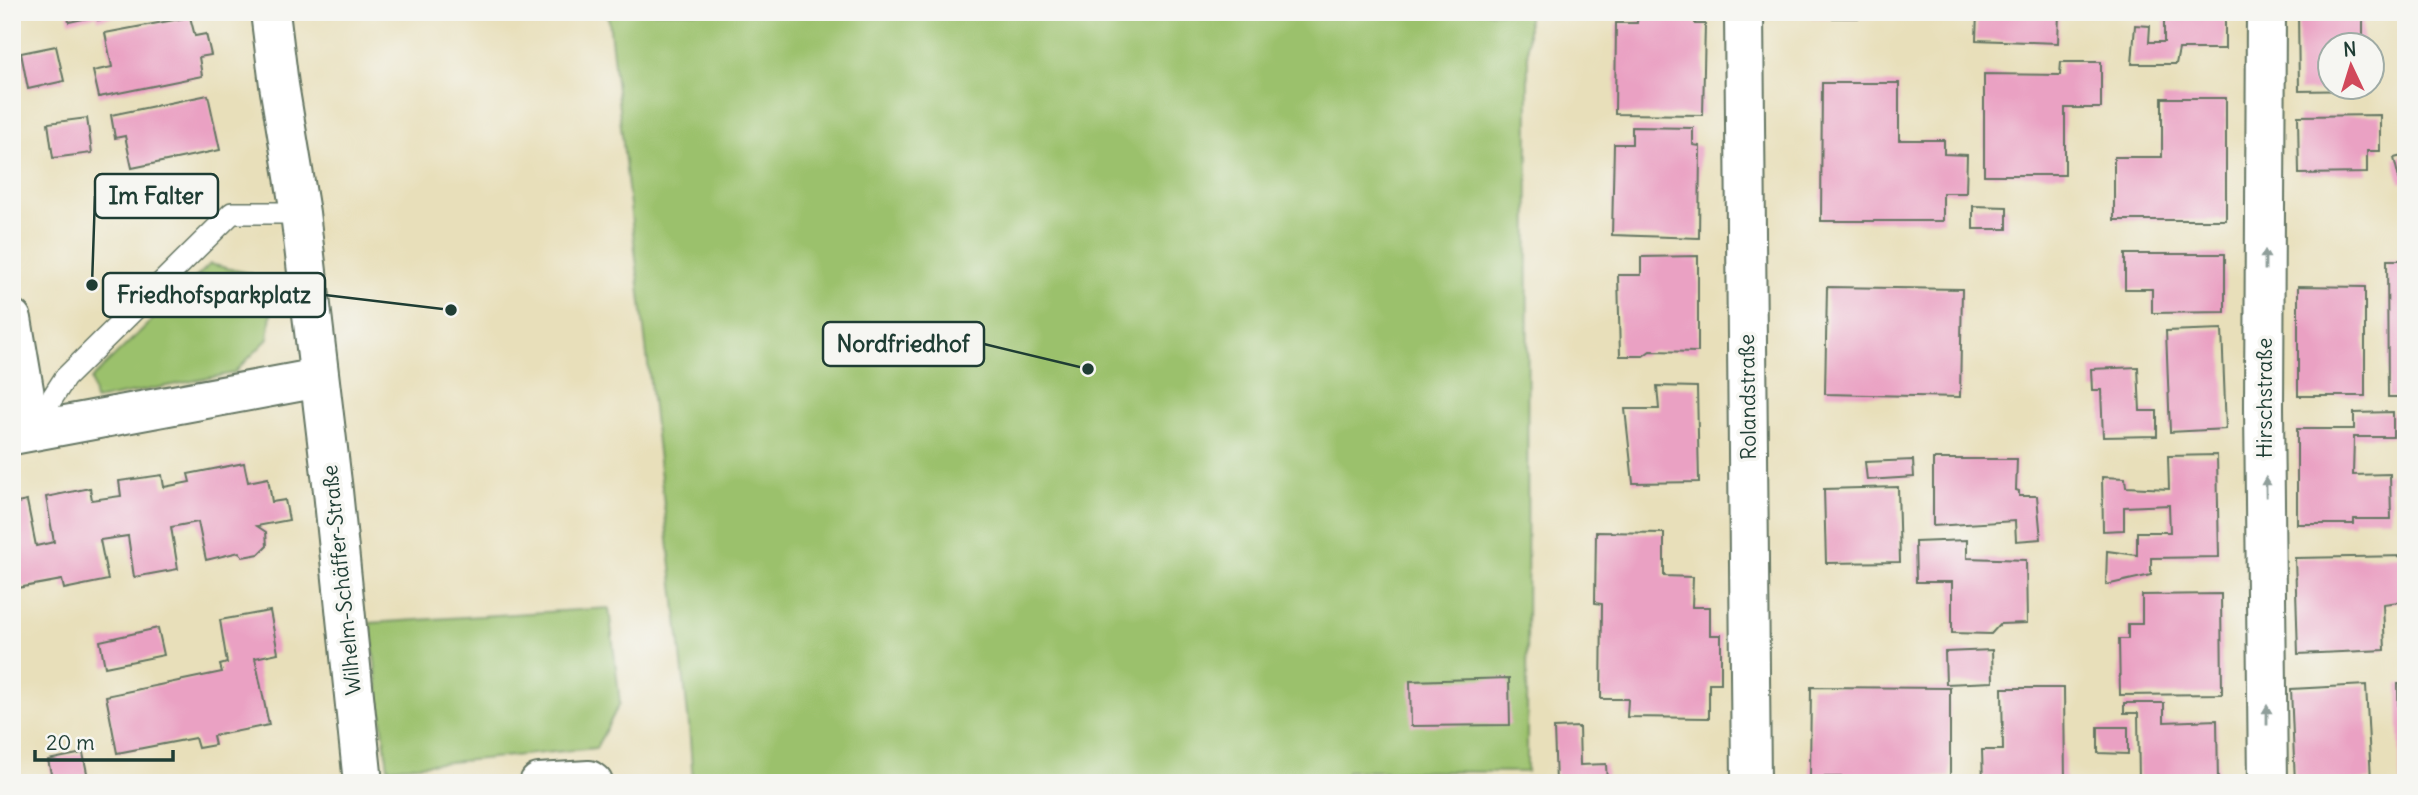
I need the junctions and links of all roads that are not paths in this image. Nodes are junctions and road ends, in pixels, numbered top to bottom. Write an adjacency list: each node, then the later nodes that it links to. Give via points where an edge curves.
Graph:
1 (270, 12): 4 (street, Wilhelm-Schäffer-Straße)
2 (1744, 12): 11 (street, Rolandstraße)
3 (2266, 12): 12 (street, Hirschstraße, one-way to 3)
4 (300, 213): 6 (street, Wilhelm-Schäffer-Straße); 7 (lane, via 232,213 65,378)
5 (12, 319): 7 (street)
6 (319, 378): 7 (street); 8 (street, Wilhelm-Schäffer-Straße)
7 (22, 433)
8 (363, 783)
9 (539, 783): 10 (street)
10 (593, 783)
11 (1751, 783)
12 (2268, 783)

